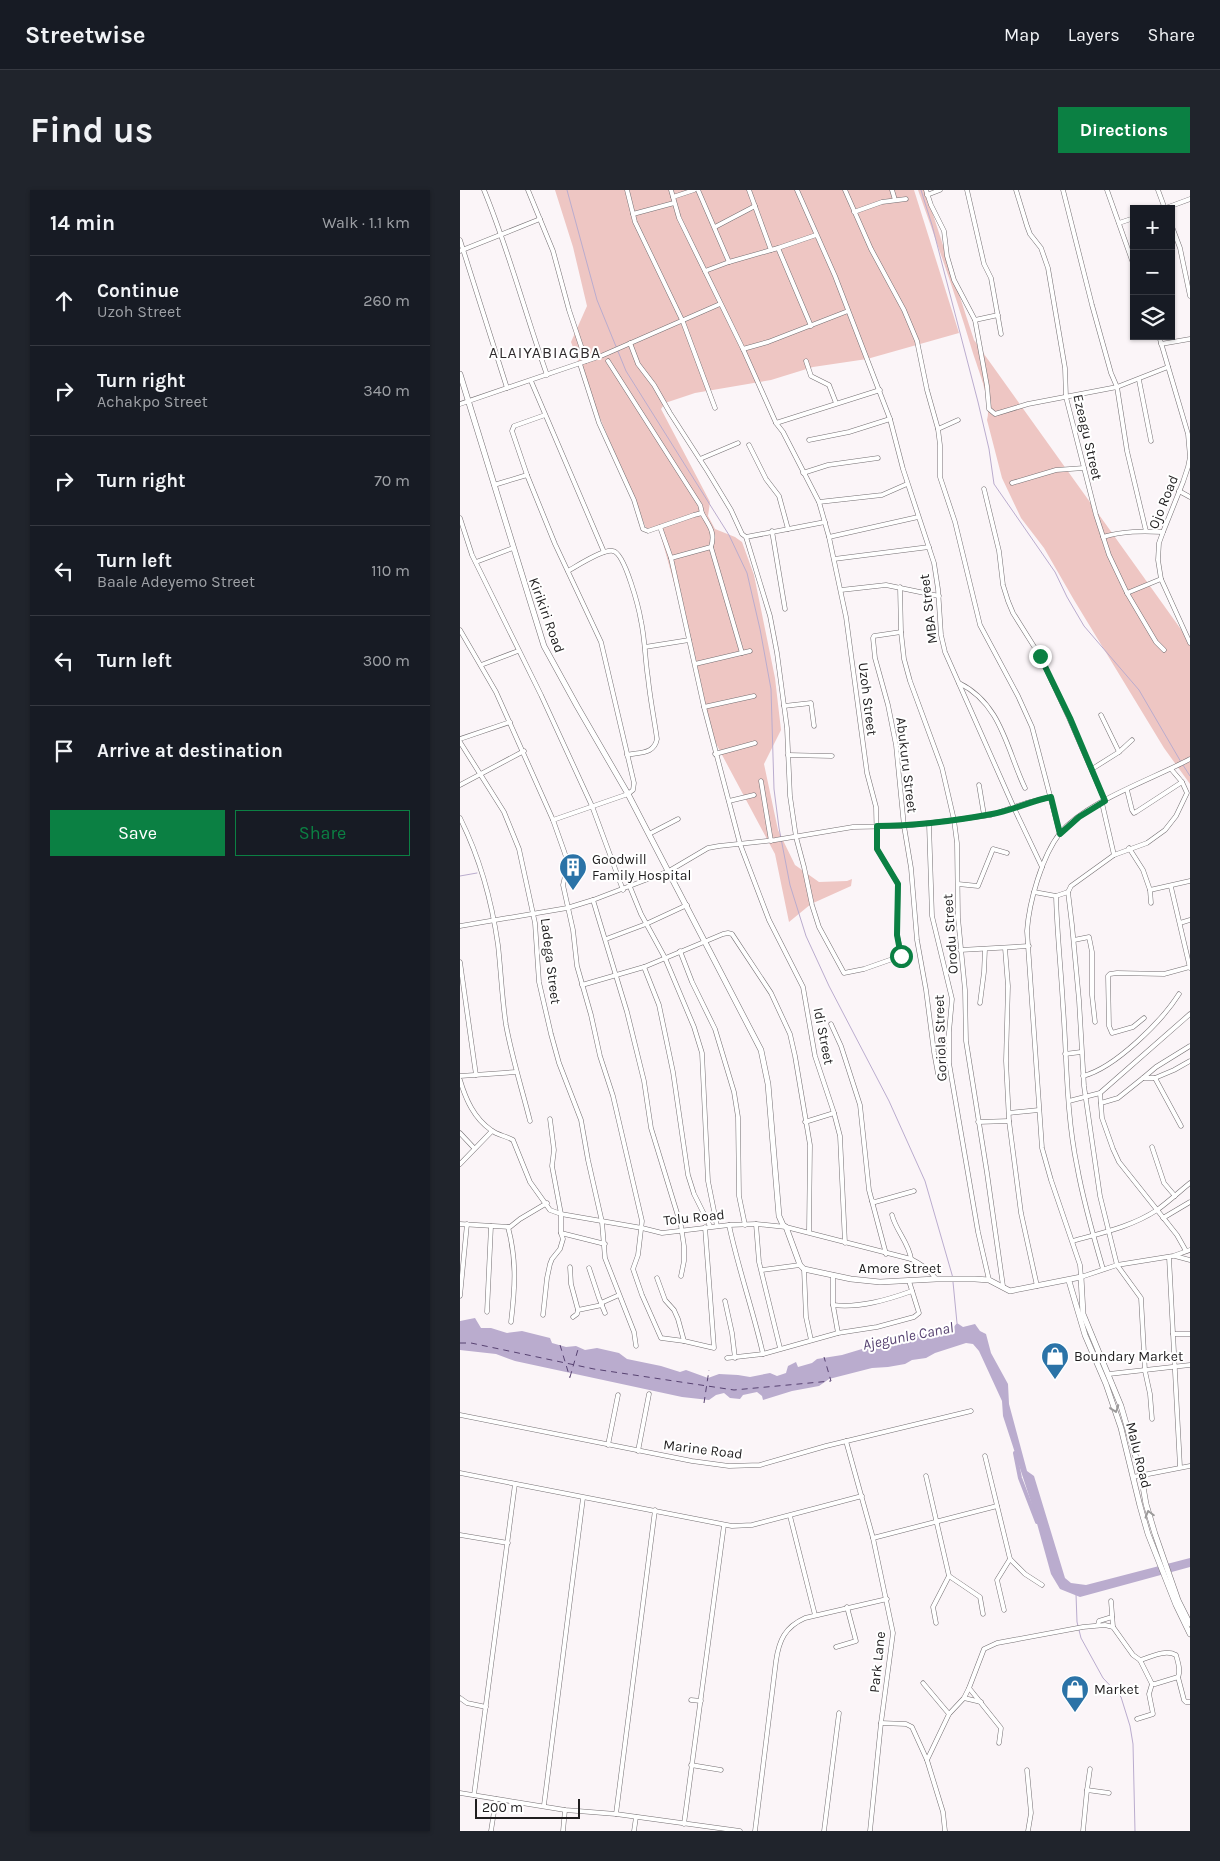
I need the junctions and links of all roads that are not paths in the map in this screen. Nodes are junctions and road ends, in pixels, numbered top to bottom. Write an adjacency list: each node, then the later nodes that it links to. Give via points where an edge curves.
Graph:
1 (484, 190): 32 (street)
2 (528, 190): 28 (street)
3 (627, 190): 27 (street)
4 (672, 190): 18 (street, Uzoh Street)
5 (694, 190): 18 (street)
6 (698, 190): 31 (street)
7 (749, 190): 25 (street)
8 (797, 190): 33 (street, MBA Street)
9 (845, 190): 26 (street)
10 (892, 190): 21 (street)
11 (940, 190): 17 (street)
12 (967, 190): 45 (street)
13 (1016, 190): 67 (street, Ezeagu Street, via 1026,226 1041,248 1048,268 1065,368)
14 (1063, 190): 64 (street)
15 (1107, 190): 30 (street)
16 (1158, 190): 23 (street)
17 (927, 192): 46 (street, via 944,231 954,280)
18 (673, 197): 22 (street, Uzoh Street)
19 (906, 199): 21 (street)
20 (1190, 199): 24 (street)
21 (895, 200): 26 (street)
22 (674, 204): 27 (street); 41 (street, Uzoh Street)
23 (1164, 205)
24 (1175, 205)
25 (755, 206): 31 (street); 38 (street)
26 (854, 212): 78 (street, via 917,341 926,390)
27 (634, 214): 47 (street)
28 (540, 219): 32 (street); 55 (street, via 553,251)
29 (1130, 219): 30 (street)
30 (1119, 223): 39 (street)
31 (715, 227): 40 (street)
32 (502, 234): 37 (street); 61 (street)
33 (816, 235): 36 (street); 44 (street, MBA Street)
34 (1175, 235): 42 (street)
35 (460, 240): 37 (street)
36 (778, 248): 38 (street); 48 (street)
37 (462, 250): 65 (street)
38 (771, 250): 40 (street)
39 (1130, 255)
40 (729, 262): 41 (street)
41 (705, 271): 43 (street, Uzoh Street)
42 (1190, 296)
43 (720, 304): 47 (street); 54 (street, Uzoh Street)
44 (848, 311): 48 (street); 66 (street, MBA Street)
45 (998, 315): 46 (street); 49 (street)
46 (975, 320): 67 (street, via 989,409 994,414)
47 (682, 322): 52 (street); 71 (street)
48 (812, 326): 54 (street)
49 (1001, 334)
50 (1190, 339): 53 (street)
51 (1160, 340): 53 (street, Ojo Road)
52 (629, 344): 55 (street); 84 (street, via 638,364 658,390)
53 (1161, 344): 59 (street, Ojo Road)
54 (743, 349): 77 (street, Uzoh Street)
55 (586, 361): 58 (street)
56 (608, 361): 95 (street, via 700,505)
57 (806, 361): 69 (street, via 811,376 829,385)
58 (580, 364): 61 (street); 99 (street, via 599,422 644,529)
59 (1168, 367): 62 (street); 75 (street, Ojo Road)
60 (460, 374): 68 (main road, Kirikiri Road)
61 (547, 375): 63 (street)
62 (1139, 380): 64 (street); 80 (street)
63 (530, 381): 65 (street); 72 (street)
64 (1117, 387): 67 (street); 102 (street)
65 (507, 388): 68 (street)
66 (880, 390): 69 (street); 74 (street, MBA Street)
67 (1066, 398): 85 (street, Ezeagu Street)
68 (468, 401): 70 (street); 90 (main road, Kirikiri Road)
69 (836, 403): 77 (street)
70 (460, 404)
71 (715, 408)
72 (545, 415): 87 (street, via 512,428); 110 (street)
73 (1190, 418): 75 (street)
74 (890, 419): 79 (street); 89 (street, MBA Street)
75 (1184, 419): 92 (street, Ojo Road, via 1190,457)
76 (958, 420): 78 (street)
77 (776, 423): 86 (street, Uzoh Street)
78 (938, 429): 160 (street, via 940,477 955,522 980,625 1032,726)
79 (810, 440)
80 (1151, 440)
81 (738, 442): 84 (street)
82 (749, 445): 100 (street, via 766,479 779,496)
83 (878, 458): 86 (street, via 828,465)
84 (700, 459): 104 (street)
85 (1084, 468): 88 (street, via 1056,470); 106 (street, Ezeagu Street)
86 (803, 473): 94 (street, Uzoh Street)
87 (527, 475): 90 (street); 114 (street)
88 (1012, 483)
89 (907, 484): 94 (street, via 882,495); 96 (street, MBA Street)
90 (494, 485): 109 (main road, Kirikiri Road)
91 (984, 489): 150 (street, via 1008,601 1040,656)
92 (1179, 491): 93 (street); 103 (street, Ojo Road)
93 (1190, 497)
94 (819, 502): 98 (street, Uzoh Street)
95 (702, 513): 99 (street); 107 (street, via 710,526)
96 (918, 517): 105 (street); 108 (street, MBA Street)
97 (460, 518): 113 (street)
98 (825, 522): 100 (street); 105 (street, Uzoh Street)
99 (660, 527): 111 (street, Idi Street)
100 (788, 530): 101 (street)
101 (772, 531): 104 (street); 120 (street)
102 (1146, 531): 103 (street); 106 (street, via 1118,532)
103 (1162, 532): 115 (street, Ojo Road, via 1158,554)
104 (746, 537): 134 (street, via 770,616)
105 (830, 537): 112 (street, Uzoh Street)
106 (1103, 537): 118 (street, Ezeagu Street, via 1108,556)
107 (711, 547): 111 (street); 129 (street)
108 (929, 547): 112 (street); 119 (street, MBA Street)
109 (513, 548): 113 (street); 158 (main road, Kirikiri Road, via 551,659)
110 (604, 552): 114 (street); 125 (street, via 616,552 624,565 638,608)
111 (671, 558): 123 (street, Idi Street)
112 (834, 559): 117 (street, Uzoh Street)
113 (476, 562): 127 (street)
114 (568, 571): 145 (street, via 601,642)
115 (1161, 579): 118 (street); 124 (street, Ojo Road)
116 (900, 587): 117 (street, via 879,585); 119 (street); 122 (street, Orodu Street)
117 (841, 590): 171 (street, Uzoh Street)
118 (1126, 593): 126 (street, Ezeagu Street)
119 (939, 596): 132 (street, MBA Street, via 941,635)
120 (785, 609)
121 (460, 630): 131 (street)
122 (901, 632): 169 (street, Orodu Street, via 904,659 942,768); 172 (street, Abukuru Street, via 872,638 896,745)
123 (688, 640): 125 (street); 130 (street, Idi Street)
124 (1190, 643)
125 (645, 647): 145 (street, via 656,746 652,750)
126 (1164, 650)
127 (518, 651): 131 (street); 163 (street)
128 (750, 651): 129 (street)
129 (742, 653): 130 (street)
130 (695, 664): 135 (street, Idi Street)
131 (481, 665): 137 (street)
132 (959, 683): 156 (street, via 983,700 997,720); 164 (street, MBA Street)
133 (754, 696): 135 (street)
134 (784, 706): 138 (street, via 811,703); 146 (street)
135 (704, 707): 144 (street, Idi Street)
136 (1101, 715): 143 (street)
137 (510, 722): 140 (street); 142 (street)
138 (814, 726)
139 (1132, 740): 143 (street)
140 (460, 741): 151 (street, Ladega Street)
141 (755, 743): 144 (street)
142 (524, 751): 151 (street); 168 (street)
143 (1118, 752): 150 (street)
144 (716, 754): 161 (street, Idi Street)
145 (628, 755): 158 (street, via 634,783)
146 (788, 755): 147 (street); 175 (street)
147 (832, 756)
148 (1190, 759): 149 (street)
149 (1172, 768): 153 (street); 157 (street)
150 (1092, 769): 162 (street)
151 (482, 774): 154 (street); 196 (street, Ladega Street, via 504,812 519,849)
152 (761, 781): 176 (street)
153 (1182, 782): 157 (street, via 1136,812 1132,810); 178 (street, via 1187,793 1170,825 1147,843)
154 (460, 785)
155 (979, 785): 165 (street)
156 (1025, 788)
157 (1127, 790): 162 (street)
158 (628, 794): 163 (street); 173 (main road, Kirikiri Road)
159 (754, 795): 161 (street)
160 (1051, 797): 164 (street); 174 (street)
161 (729, 801): 177 (street, Idi Street)
162 (1103, 802): 174 (street); 180 (street)
163 (592, 806): 168 (street); 187 (street)
164 (1014, 808): 165 (street); 181 (street, MBA Street)
165 (984, 815): 169 (street)
166 (460, 818): 197 (street, via 480,866)
167 (678, 819): 173 (street)
168 (553, 820): 195 (street, via 568,863 563,879)
169 (954, 820): 170 (street); 184 (street, Orodu Street)
170 (929, 824): 172 (street); 301 (street, Goriola Street, via 932,916 952,999 950,1063)
171 (877, 826): 172 (street); 175 (street); 175 (street, Uzoh Street, via 877,849 898,884 897,935 902,958 844,973 819,928)
172 (904, 826): 227 (street, Abukuru Street, via 917,940)
173 (649, 834): 182 (main road, Kirikiri Road)
174 (1060, 834): 181 (street)
175 (794, 837): 176 (street)
176 (773, 841): 177 (street)
177 (740, 844): 182 (street, via 708,848); 241 (street, Idi Street, via 769,920 803,987 815,1056)
178 (1129, 848): 180 (street); 188 (street, via 1143,870)
179 (1007, 853): 184 (street, via 993,849 978,886)
180 (1114, 855): 190 (street, via 1071,886)
181 (1042, 867): 189 (street)
182 (669, 872): 185 (street); 194 (main road, Kirikiri Road)
183 (1190, 882): 186 (street)
184 (958, 884): 208 (street, Orodu Street)
185 (630, 887): 187 (street); 200 (street)
186 (1171, 887): 188 (street); 199 (street)
187 (623, 890): 192 (street)
188 (1150, 890): 193 (street)
189 (1034, 892): 191 (street); 205 (street, via 1028,915)
190 (1068, 892): 191 (street); 204 (street)
191 (1056, 896): 224 (street)
192 (593, 900): 195 (street); 202 (street)
193 (1151, 903)
194 (687, 905): 200 (street); 203 (main road, Kirikiri Road)
195 (567, 908): 196 (street); 215 (street)
196 (533, 912): 197 (street); 264 (street, Ladega Street, via 539,982 558,1063 580,1120)
197 (493, 920): 201 (street); 226 (street, via 506,1023)
198 (1190, 920): 199 (street)
199 (1180, 923): 213 (street)
200 (646, 924): 202 (street); 210 (street)
201 (460, 926)
202 (606, 939): 214 (street)
203 (705, 940): 209 (street); 246 (street, via 732,934 771,993 796,1056); 275 (main road, Kirikiri Road, via 761,1050 768,1084 779,1216)
204 (1074, 940): 220 (street, via 1089,937); 223 (street)
205 (1029, 946): 206 (street); 240 (street)
206 (1005, 948): 207 (street); 242 (street)
207 (985, 949): 208 (street); 217 (street)
208 (960, 950): 247 (street, Orodu Street, via 966,1041)
209 (680, 952): 210 (street); 269 (street, via 715,1029 734,1092 738,1117 738,1196)
210 (665, 958): 212 (street); 272 (street, via 702,1053 708,1181)
211 (460, 962): 228 (street)
212 (644, 967): 214 (street); 271 (street, via 659,1005 673,1072 688,1175)
213 (1190, 968): 219 (street, via 1164,974 1117,973 1108,976 1112,1032 1133,1026)
214 (616, 976): 215 (street); 277 (street, via 644,1081 652,1128)
215 (582, 984): 276 (street, via 613,1096)
216 (1179, 994): 230 (street, via 1162,1018 1134,1045 1100,1070)
217 (980, 1003)
218 (1190, 1014): 234 (street)
219 (1144, 1018)
220 (1095, 1022)
221 (831, 1024): 257 (street, via 842,1046 860,1105)
222 (1190, 1046): 231 (street, via 1156,1066)
223 (1081, 1052): 224 (street); 230 (street)
224 (1065, 1054): 238 (street)
225 (1190, 1061): 232 (street)
226 (516, 1072): 228 (street); 244 (street)
227 (938, 1074)
228 (476, 1075): 229 (street)
229 (460, 1076)
230 (1083, 1076): 235 (street)
231 (1143, 1078): 232 (street); 239 (street, via 1118,1098)
232 (1155, 1078): 248 (street)
233 (460, 1080): 236 (street, Tolu Road)
234 (1100, 1093): 235 (street); 239 (street)
235 (1086, 1097): 238 (street); 279 (street)
236 (465, 1099): 237 (street); 249 (street, Tolu Road)
237 (460, 1102)
238 (1069, 1102): 281 (street, via 1076,1166)
239 (1102, 1103): 260 (street, via 1102,1118 1116,1155)
240 (1039, 1110): 242 (street); 282 (street, via 1046,1164)
241 (834, 1113): 246 (street); 283 (street, Idi Street, via 840,1136)
242 (1009, 1113): 245 (street)
243 (550, 1118): 261 (street, via 554,1150 552,1166)
244 (530, 1121)
245 (1009, 1121): 247 (street); 306 (street, via 1020,1213)
246 (805, 1122): 278 (street, via 810,1145)
247 (978, 1122): 305 (street, Orodu Street)
248 (1181, 1126)
249 (492, 1131): 252 (street); 259 (street, Tolu Road, via 513,1140 530,1182)
250 (460, 1132): 252 (street)
251 (1152, 1147): 256 (street, via 1164,1183)
252 (474, 1148): 253 (street)
253 (460, 1163)
254 (1190, 1183): 256 (street)
255 (914, 1191): 257 (street)
256 (1175, 1196): 260 (street)
257 (872, 1201): 286 (street)
258 (1190, 1202): 263 (street)
259 (547, 1203): 261 (street, Tolu Road, via 550,1210); 273 (street)
260 (1156, 1210): 263 (street); 279 (street)
261 (561, 1214): 264 (street, Tolu Road); 280 (street)
262 (892, 1214): 288 (street)
263 (1163, 1218): 285 (street)
264 (602, 1222): 276 (street, Tolu Road); 284 (street, Ladega Street)
265 (460, 1224): 266 (street)
266 (466, 1224): 270 (street); 310 (street)
267 (729, 1224): 269 (street, Tolu Road); 272 (street, Tolu Road); 327 (street)
268 (756, 1224): 269 (street, Tolu Road); 275 (street, Tolu Road); 295 (street)
269 (745, 1225)
270 (492, 1226): 273 (street); 315 (street)
271 (710, 1226): 272 (street, Tolu Road); 274 (street, Tolu Road)
272 (717, 1226)
273 (508, 1227): 319 (street, via 516,1267)
274 (705, 1227): 277 (street, Tolu Road); 324 (street, via 714,1348)
275 (786, 1227): 278 (street, Tolu Road); 292 (main road, Kirikiri Road)
276 (642, 1228): 277 (street, Tolu Road, via 662,1233); 324 (street, via 633,1268 639,1288 660,1337)
277 (682, 1232): 297 (street, via 684,1261)
278 (810, 1232): 283 (street, Tolu Road)
279 (1108, 1232): 281 (street); 290 (street)
280 (561, 1233): 284 (street); 317 (street, via 560,1249 552,1259 547,1278)
281 (1093, 1236): 282 (street); 294 (street)
282 (1073, 1241): 298 (street)
283 (845, 1243): 286 (street, Tolu Road)
284 (604, 1244): 309 (street, Ladega Street, via 605,1258)
285 (1188, 1251): 287 (street)
286 (886, 1254): 288 (street, Tolu Road)
287 (1171, 1256): 289 (street); 290 (street); 321 (street)
288 (911, 1259): 300 (street, Tolu Road, via 922,1264)
289 (1190, 1260)
290 (1117, 1265): 294 (street); 332 (street, via 1141,1298)
291 (570, 1267): 314 (street)
292 (802, 1267): 295 (street); 296 (main road, Amore Street); 323 (street)
293 (589, 1268): 312 (street)
294 (1103, 1269): 298 (street)
295 (762, 1270): 326 (street)
296 (833, 1275): 302 (main road, Amore Street, via 880,1282); 313 (street)
297 (681, 1276)
298 (1081, 1276): 303 (main road, Amore Street); 304 (main road, Malu Road)
299 (657, 1278): 324 (street, via 665,1300 678,1318)
300 (936, 1279): 301 (main road, Amore Street); 302 (main road, Amore Street)
301 (989, 1280): 305 (main road, Amore Street)
302 (909, 1281): 308 (street)
303 (1069, 1281): 306 (main road, Amore Street); 307 (main road, Malu Road)
304 (1081, 1284): 307 (main road); 333 (main road, Malu Road, via 1083,1314)
305 (1002, 1286): 306 (main road, Amore Street, via 1010,1291)
306 (1037, 1286)
307 (1071, 1288): 334 (main road, Malu Road, via 1085,1335)
308 (912, 1291): 313 (street, via 883,1301); 320 (street, via 918,1315)
309 (619, 1295): 312 (street); 325 (street, Ladega Street, via 634,1332)
310 (460, 1296)
311 (725, 1301): 329 (street)
312 (602, 1304): 314 (street); 316 (street)
313 (833, 1306): 320 (street)
314 (578, 1310): 318 (street)
315 (487, 1312)
316 (605, 1313)
317 (543, 1315)
318 (572, 1317)
319 (511, 1322)
320 (838, 1334): 323 (street)
321 (1173, 1334): 322 (street); 331 (street)
322 (1190, 1334)
323 (811, 1340): 326 (street)
324 (684, 1341)
325 (636, 1346)
326 (780, 1348): 327 (street)
327 (763, 1354): 329 (street)
328 (727, 1358): 329 (street)
329 (735, 1358)
330 (1190, 1366): 331 (street)
331 (1174, 1368): 332 (street); 345 (street)
332 (1145, 1371): 333 (street); 339 (street)
333 (1109, 1374): 334 (main road, Malu Road)
334 (1109, 1383): 347 (main road, Malu Road, via 1126,1421); 349 (main road, Malu Road, one-way to 349)
335 (649, 1394): 342 (street)
336 (618, 1395): 341 (street)
337 (971, 1411): 340 (street, Marine Road)
338 (460, 1415): 341 (street, Marine Road)
339 (1152, 1419)
340 (846, 1441): 342 (street, Marine Road, via 760,1465 729,1466); 351 (street, Park Lane)
341 (608, 1445): 342 (street, Marine Road)
342 (638, 1451)
343 (985, 1456): 353 (street)
344 (1190, 1466): 345 (street)
345 (1180, 1467): 347 (street)
346 (460, 1473): 350 (street)
347 (1141, 1475): 349 (street); 362 (main road, Malu Road, one-way to 347)
348 (926, 1476): 356 (street)
349 (1133, 1477): 362 (main road, Malu Road)
350 (515, 1484): 352 (street); 360 (street)
351 (862, 1496): 355 (street); 359 (street, Park Lane)
352 (583, 1498): 354 (street); 406 (street)
353 (997, 1506): 356 (street); 361 (street)
354 (655, 1510): 357 (street); 408 (street)
355 (790, 1516): 357 (street, via 752,1525); 371 (street)
356 (936, 1521): 359 (street); 363 (street)
357 (724, 1525): 387 (street)
358 (460, 1535): 360 (street)
359 (873, 1538): 366 (street, Park Lane)
360 (508, 1542): 390 (street)
361 (1010, 1559): 365 (street); 369 (street, via 997,1580)
362 (1161, 1562): 364 (main road, Malu Road)
363 (950, 1576): 370 (street, via 980,1597); 373 (street, via 933,1607)
364 (1167, 1577): 374 (main road, Malu Road); 377 (main road, Malu Road)
365 (1042, 1585)
366 (887, 1598): 368 (street); 394 (street, Park Lane, via 894,1633)
367 (1111, 1601): 372 (street)
368 (847, 1607): 371 (street); 378 (street, via 856,1641)
369 (1004, 1610)
370 (983, 1614)
371 (815, 1615): 416 (street, via 797,1622 780,1640)
372 (1112, 1617): 375 (street, via 1099,1621); 376 (street)
373 (936, 1623)
374 (1190, 1624)
375 (1098, 1625): 376 (street); 383 (street, via 990,1646 984,1649)
376 (1113, 1627): 379 (street)
377 (1190, 1634)
378 (836, 1646)
379 (1140, 1660): 380 (street, via 1171,1652 1176,1655); 382 (street)
380 (1178, 1677): 382 (street); 389 (street, via 1184,1700)
381 (923, 1683): 392 (street)
382 (1152, 1684): 393 (street, via 1153,1714)
383 (969, 1688): 385 (street); 388 (street)
384 (460, 1698): 390 (street)
385 (964, 1698): 388 (street); 392 (street)
386 (691, 1700): 387 (street)
387 (701, 1702): 397 (street)
388 (981, 1702): 395 (street, via 1002,1728)
389 (1190, 1702)
390 (486, 1707): 404 (street)
391 (839, 1713): 417 (street)
392 (949, 1714): 396 (street)
393 (1138, 1718)
394 (881, 1723): 396 (street, via 912,1727); 418 (street, Park Lane)
395 (999, 1743)
396 (927, 1760): 419 (street, via 943,1812)
397 (691, 1765): 399 (street); 410 (street)
398 (1090, 1769): 401 (street)
399 (721, 1770)
400 (1027, 1770): 420 (street, via 1031,1813)
401 (1088, 1790): 403 (street); 421 (street)
402 (460, 1793): 404 (street)
403 (1109, 1793)
404 (474, 1795): 405 (street)
405 (496, 1799): 406 (street); 412 (street)
406 (544, 1805): 407 (street)
407 (566, 1810): 408 (street); 413 (street)
408 (616, 1814): 409 (street)
409 (636, 1817): 410 (street); 414 (street)
410 (684, 1824): 411 (street)
411 (705, 1829): 415 (street)
412 (491, 1831)
413 (563, 1831)
414 (634, 1831)
415 (740, 1831)
416 (755, 1831)
417 (824, 1831)
418 (870, 1831)
419 (945, 1831)
420 (1028, 1831)
421 (1083, 1831)

